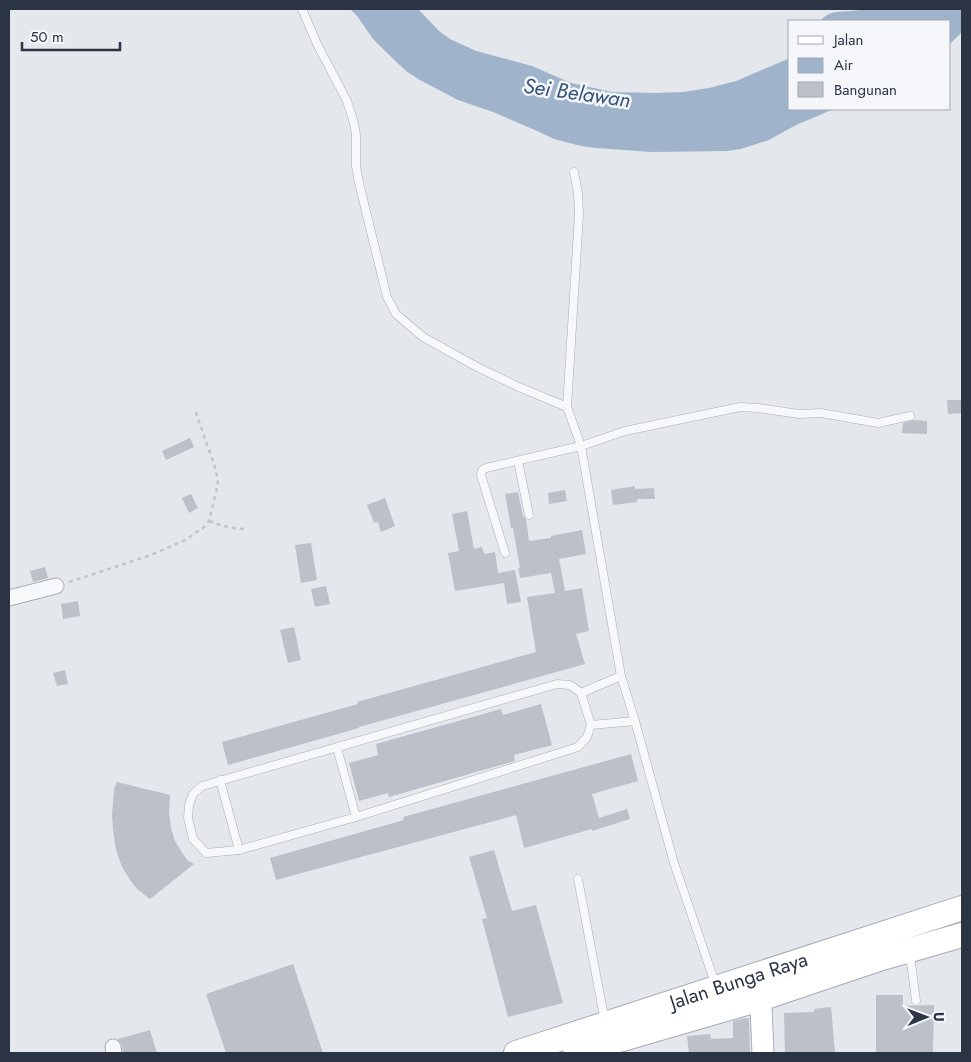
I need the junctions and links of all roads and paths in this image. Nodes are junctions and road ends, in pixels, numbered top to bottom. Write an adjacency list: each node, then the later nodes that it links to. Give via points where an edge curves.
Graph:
1 (302, 9): 3 (lane, via 354,122 359,184 387,297 396,314 423,337 447,351 518,387)
2 (574, 172): 3 (lane, via 579,214)
3 (568, 407): 6 (lane)
4 (194, 410): 9 (path, via 216,470 218,484)
5 (910, 416): 6 (lane, via 878,423 821,412 799,414 740,407 625,430)
6 (581, 446): 7 (lane); 14 (lane)
7 (518, 461): 8 (lane); 11 (lane, via 486,468 481,475)
8 (529, 515)
9 (210, 521): 10 (path, via 223,527); 12 (path, via 185,540 152,555)
10 (247, 529)
11 (505, 553)
12 (56, 586): 13 (street)
13 (9, 598)
14 (621, 676): 15 (lane); 16 (lane)
15 (581, 694): 17 (lane); 18 (lane, via 570,685 557,684)
16 (635, 721): 17 (lane); 27 (lane, via 674,863)
17 (591, 725): 20 (lane, via 587,737 578,747)
18 (337, 748): 19 (lane); 20 (lane)
19 (220, 780): 21 (lane); 21 (lane, via 202,786 193,794 188,818 193,839 206,852)
20 (356, 817): 21 (lane)
21 (240, 850)
22 (578, 878): 30 (lane)
23 (962, 908): 25 (main road, Jalan Bunga Raya)
24 (962, 935): 25 (main road, Jalan Bunga Raya)
25 (908, 938): 26 (main road, Jalan Bunga Raya); 28 (main road, Jalan Bunga Raya); 29 (lane)
26 (760, 974): 27 (main road, Jalan Bunga Raya); 28 (street)
27 (717, 988): 30 (main road, Jalan Bunga Raya)
28 (760, 999): 30 (main road, Jalan Bunga Raya); 33 (street)
29 (916, 1001)
30 (608, 1033): 31 (main road, Jalan Bunga Raya); 32 (main road, Jalan Bunga Raya)
31 (516, 1053)
32 (575, 1053)
33 (763, 1053)

